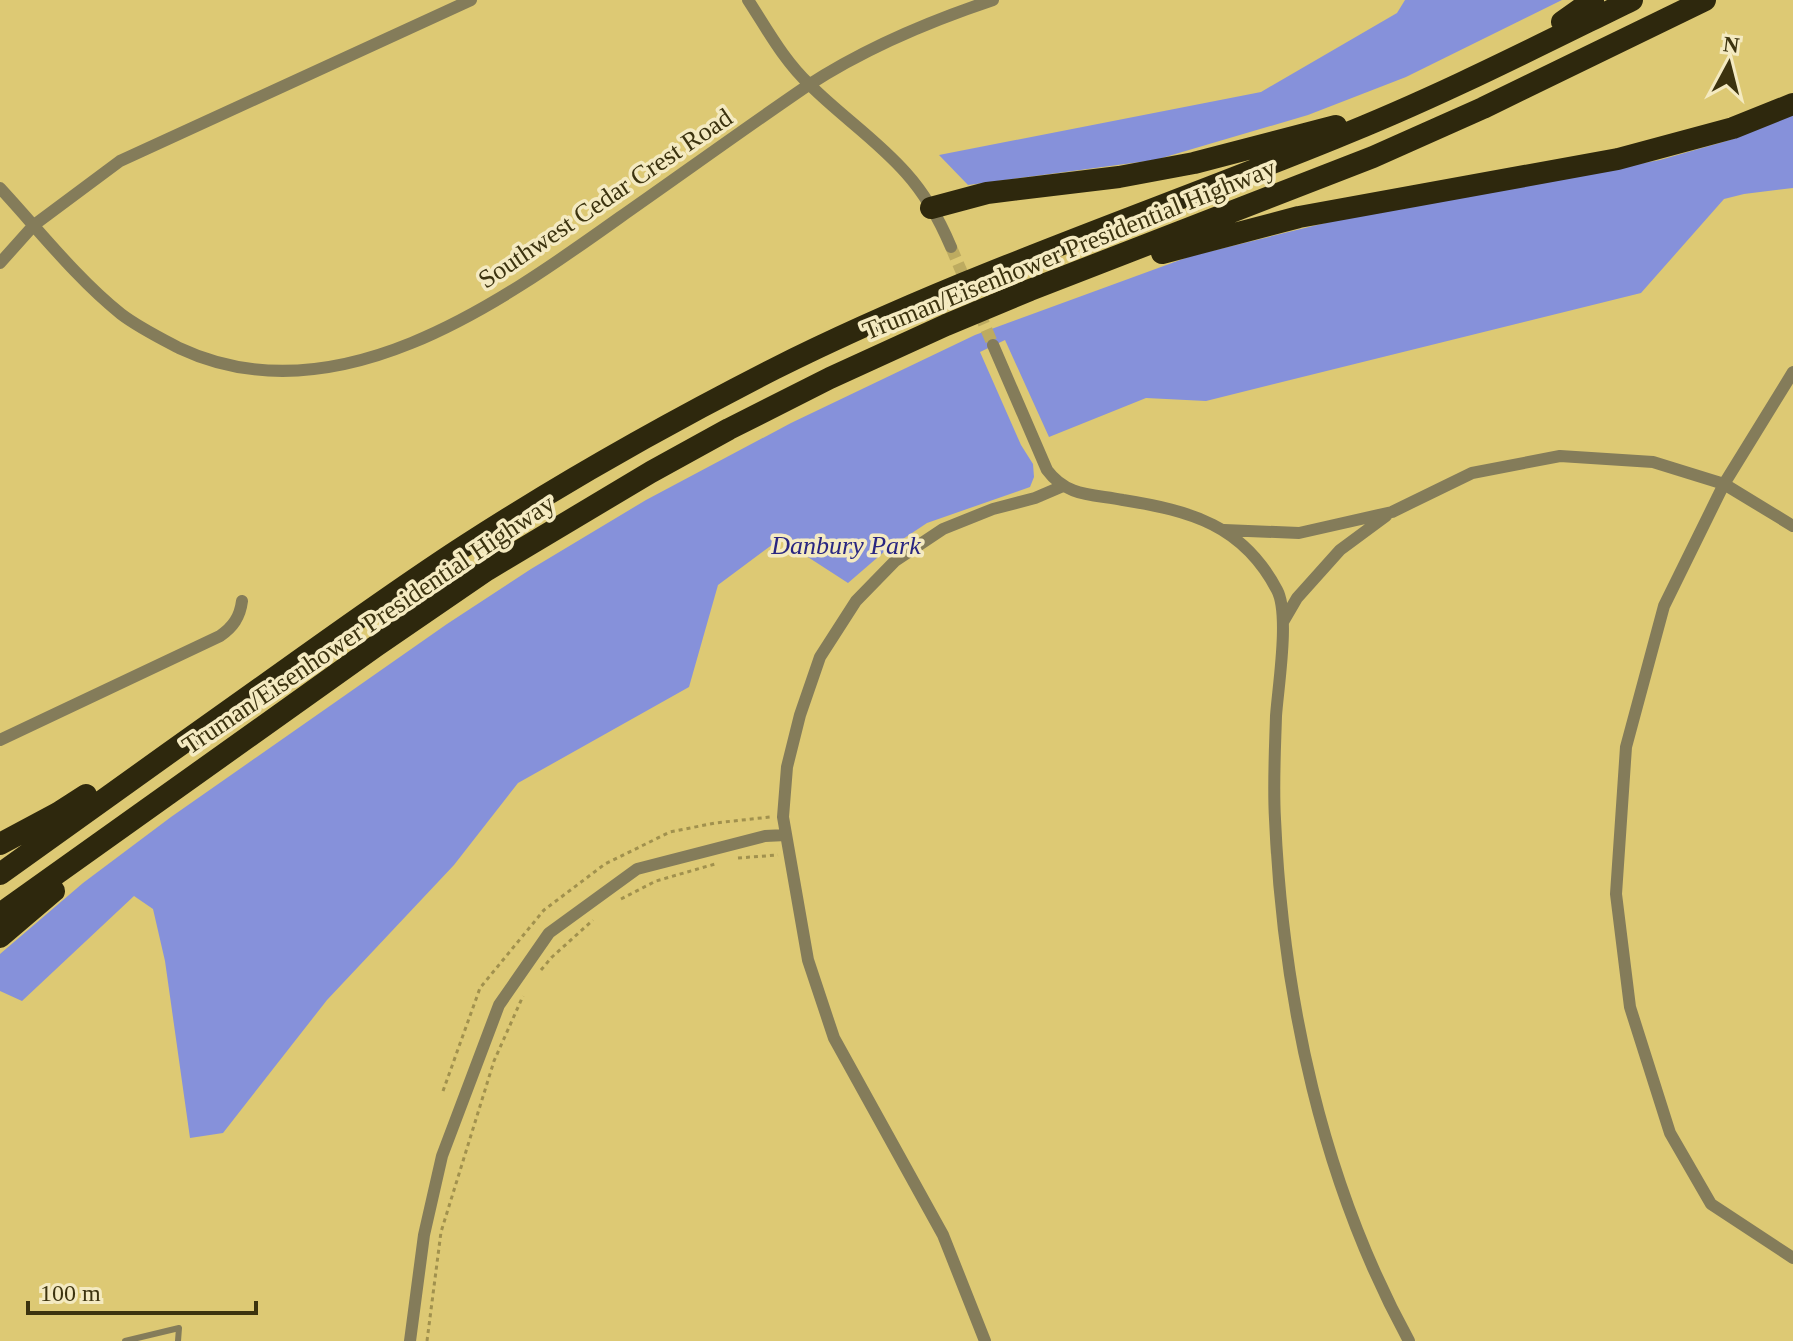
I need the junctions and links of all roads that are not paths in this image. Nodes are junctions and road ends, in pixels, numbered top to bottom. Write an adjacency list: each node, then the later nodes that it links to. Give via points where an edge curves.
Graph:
1 (471, 0): 15 (street, via 120,161)
2 (748, 0): 8 (street)
3 (993, 0): 8 (street, Southwest Cedar Crest Road, via 876,45)
4 (1593, 0): 7 (highway)
5 (1632, 0): 7 (highway, Truman/Eisenhower Presidential Highway)
6 (1705, 0): 18 (highway, Truman/Eisenhower Presidential Highway, via 1373,157)
7 (1484, 72): 11 (highway, Truman/Eisenhower Presidential Highway)
8 (809, 85): 14 (street, via 892,159); 15 (street, Southwest Cedar Crest Road, via 486,307 388,353 325,369 261,370 180,348 115,309)
9 (1793, 90): 12 (highway)
10 (1793, 104): 12 (highway)
11 (1403, 109): 14 (highway, via 1194,163 987,193); 28 (highway, Truman/Eisenhower Presidential Highway, via 981,275 730,392 465,546)
12 (1688, 139): 18 (highway, via 1618,159 1299,217)
13 (0, 188): 15 (street, Southwest Cedar Crest Road)
14 (931, 208): 16 (street)
15 (34, 225): 17 (street)
16 (951, 247)
17 (0, 263)
18 (1030, 290): 30 (highway, Truman/Eisenhower Presidential Highway, via 830,378 554,529 376,646)
19 (993, 345): 22 (street, via 1047,470)
20 (1793, 372): 21 (street)
21 (1724, 484): 23 (street, via 1653,462 1560,456 1472,473); 24 (street); 36 (street, via 1664,606 1626,747 1616,894 1630,1007 1670,1133 1711,1204)
22 (1063, 486): 25 (street, via 1194,516); 31 (street, via 943,529 895,561 856,601 820,657 800,715 787,767)
23 (1392, 512): 25 (street, via 1299,533); 27 (street, via 1340,550)
24 (1793, 526)
25 (1224, 530): 27 (street, via 1241,542 1272,582 1280,595)
26 (242, 601): 29 (street, via 236,622 220,636)
27 (1282, 623): 41 (street, via 1275,815 1294,1002 1318,1109 1344,1192)
28 (206, 727): 32 (highway); 33 (highway, Truman/Eisenhower Presidential Highway)
29 (0, 740)
30 (137, 816): 34 (highway, Truman/Eisenhower Presidential Highway); 35 (highway)
31 (786, 835): 39 (street, via 637,869 549,933 499,1005 442,1156 424,1235); 40 (street, via 808,960 834,1038 943,1235)
32 (0, 844)
33 (0, 874)
34 (0, 914)
35 (0, 937)
36 (1793, 1258)
37 (125, 1341): 38 (lane, via 179,1328)
38 (178, 1341)
39 (410, 1341)
40 (985, 1341)
41 (1409, 1341)

